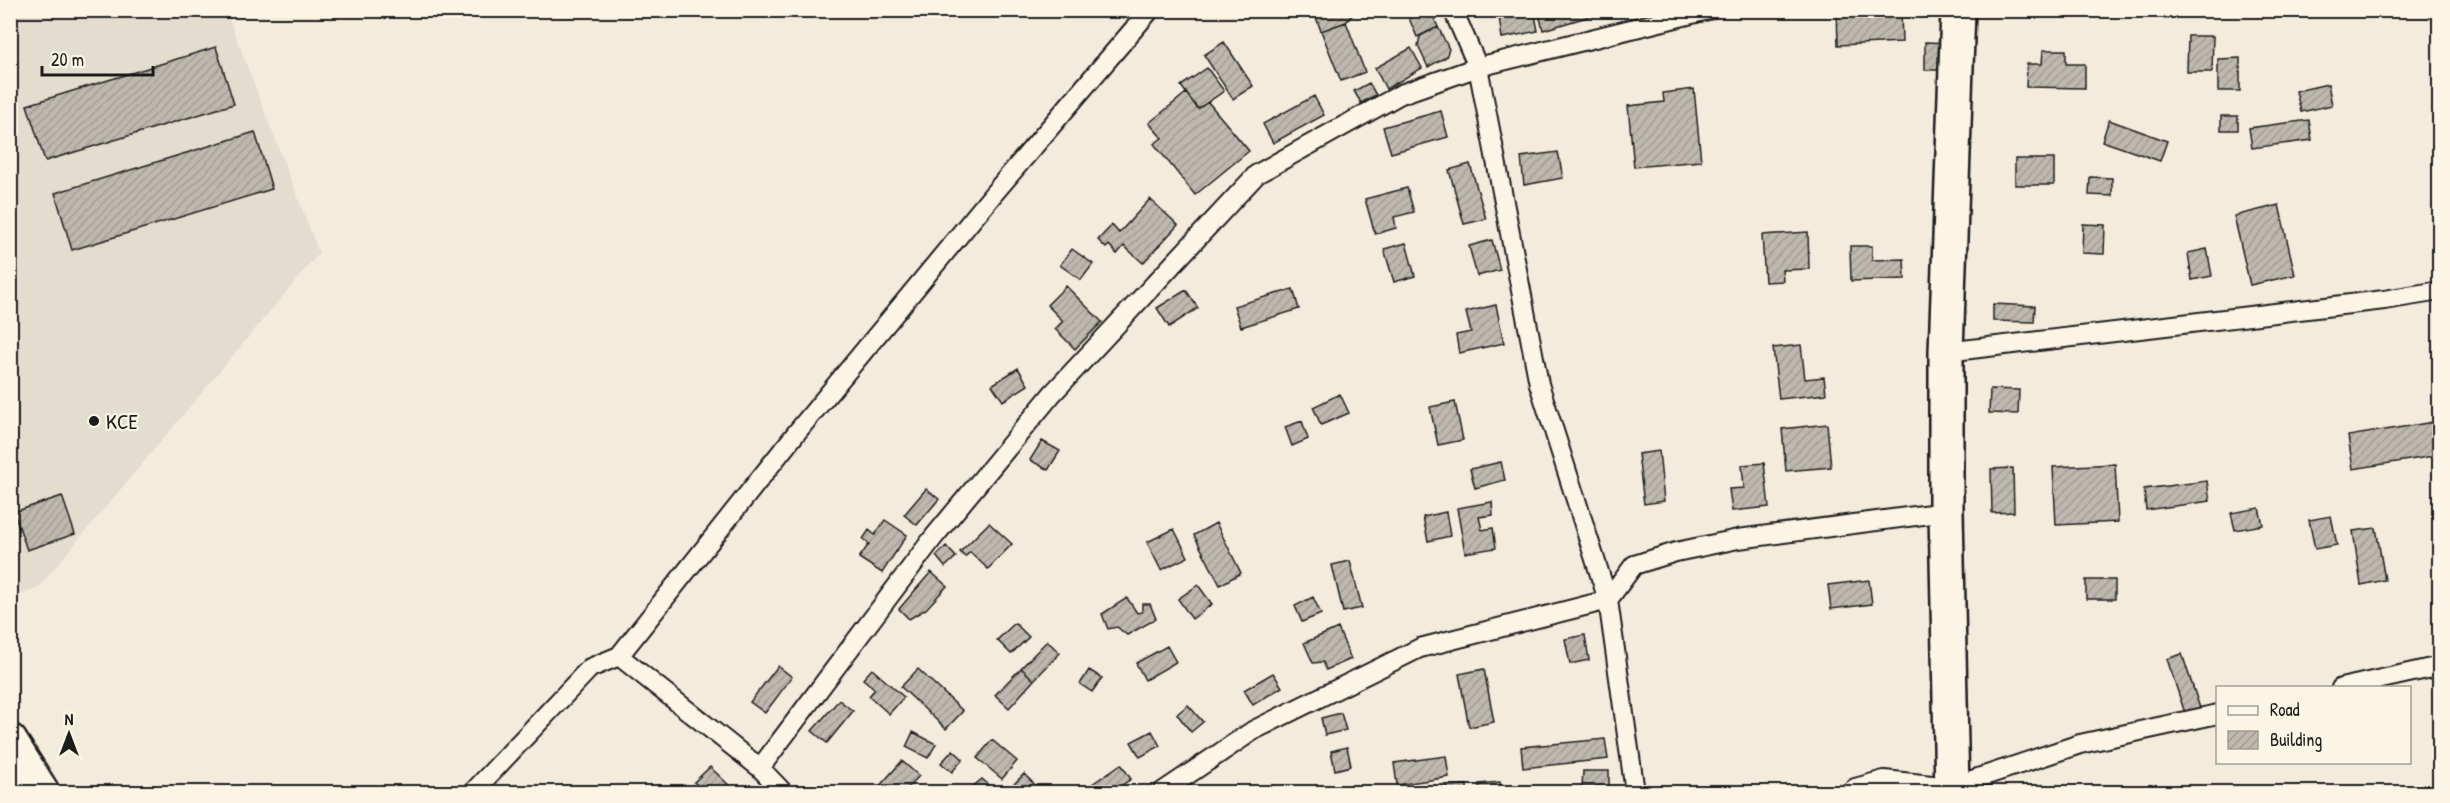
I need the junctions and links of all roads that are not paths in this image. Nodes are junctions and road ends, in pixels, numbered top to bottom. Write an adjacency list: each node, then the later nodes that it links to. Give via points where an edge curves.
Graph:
1 (1150, 10): 10 (lane, via 796,432)
2 (1453, 10): 5 (lane)
3 (1708, 10): 5 (lane)
4 (1958, 10): 7 (street)
5 (1478, 67): 9 (lane, via 1539,384); 15 (lane, via 1401,94 1257,174 1052,394 933,538)
6 (2439, 291): 7 (lane)
7 (1946, 352): 8 (street)
8 (1946, 512): 9 (lane, via 1738,539 1676,552 1634,566); 16 (street)
9 (1608, 600): 20 (lane, via 1420,648 1254,730); 21 (lane)
10 (619, 656): 15 (lane); 18 (lane, via 590,668)
11 (2439, 666): 12 (lane)
12 (2346, 686)
13 (2216, 714): 16 (lane, via 2080,744)
14 (10, 741): 17 (street)
15 (760, 768): 19 (lane)
16 (1952, 790): 22 (lane, via 1884,780)
17 (42, 792)
18 (473, 792)
19 (783, 792)
20 (1162, 792)
21 (1635, 792)
22 (1850, 792)

